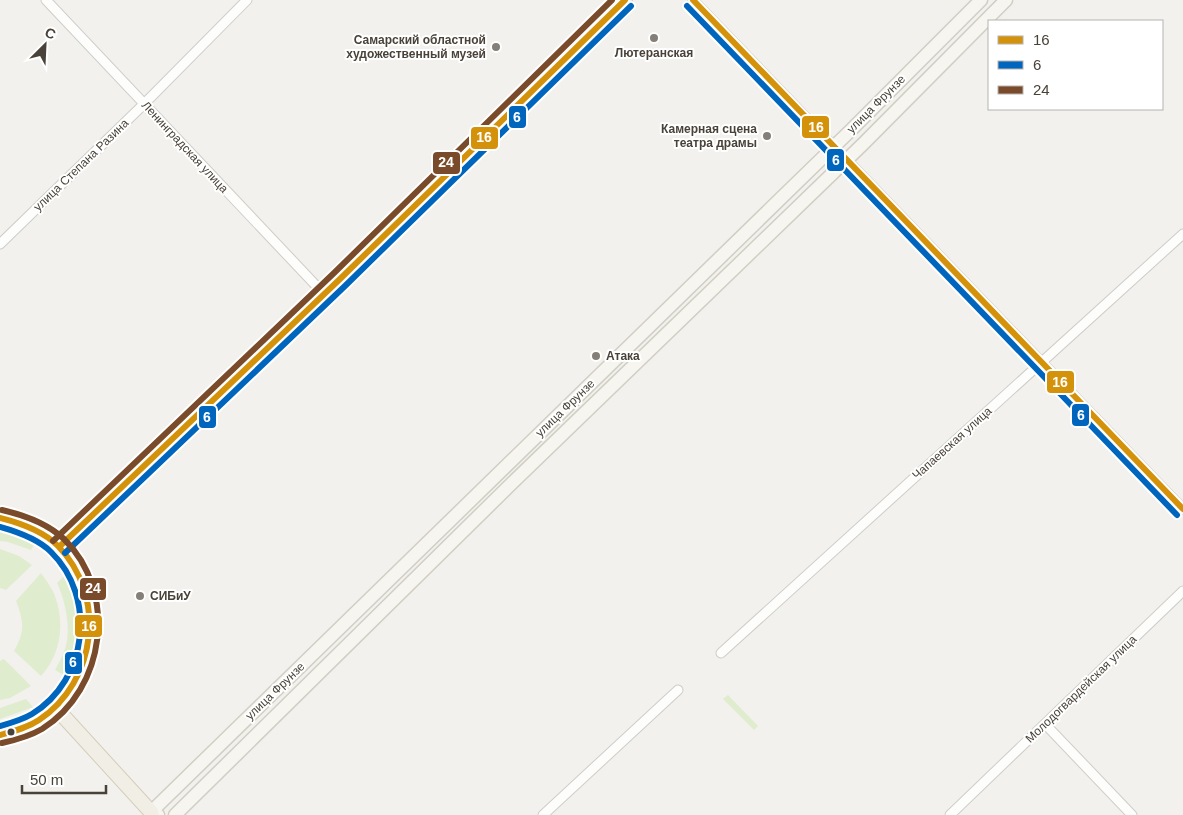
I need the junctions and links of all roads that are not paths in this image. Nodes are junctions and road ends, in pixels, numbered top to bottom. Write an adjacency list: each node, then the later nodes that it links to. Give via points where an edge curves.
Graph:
1 (46, 0): 7 (street, Ленинградская улица)
2 (247, 0): 7 (street, улица Степана Разина)
3 (625, 0): 12 (main road)
4 (693, 0): 8 (street)
5 (981, 0): 8 (main road, улица Фрунзе)
6 (1006, 0): 9 (main road, улица Фрунзе)
7 (144, 104): 11 (street, улица Степана Разина); 12 (street, Ленинградская улица)
8 (833, 146): 9 (street); 23 (main road, улица Фрунзе)
9 (847, 160): 13 (street); 24 (main road, улица Фрунзе)
10 (1183, 234): 13 (street, Чапаевская улица)
11 (0, 244)
12 (324, 294): 16 (main road)
13 (1042, 362): 14 (street); 18 (street, Чапаевская улица)
14 (1183, 509)
15 (0, 518): 16 (main road, via 25,526)
16 (58, 547): 20 (main road, via 79,576 91,627 81,671)
17 (1183, 591): 21 (street, Молодогвардейская улица)
18 (721, 653)
19 (678, 690): 25 (street)
20 (55, 708): 22 (main road, via 27,727); 23 (main road)
21 (1045, 724): 26 (street, Молодогвардейская улица); 27 (street)
22 (0, 735)
23 (152, 814)
24 (175, 815)
25 (543, 815)
26 (950, 815)
27 (1132, 815)

